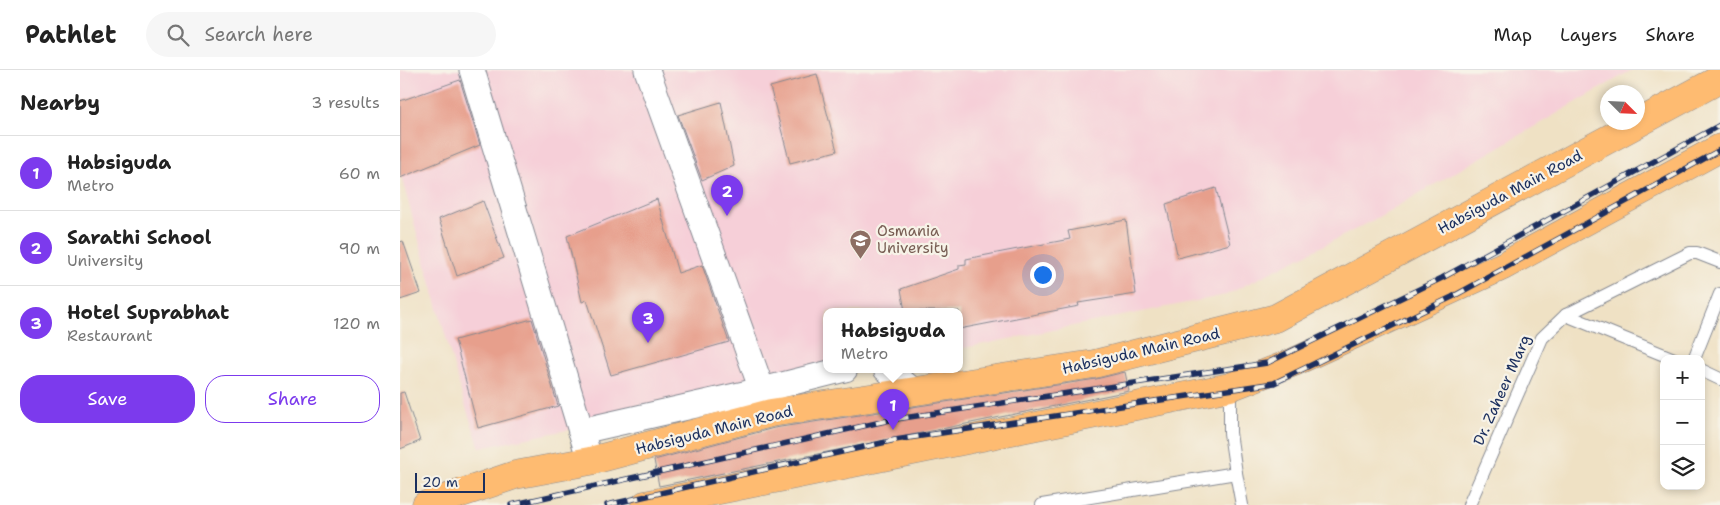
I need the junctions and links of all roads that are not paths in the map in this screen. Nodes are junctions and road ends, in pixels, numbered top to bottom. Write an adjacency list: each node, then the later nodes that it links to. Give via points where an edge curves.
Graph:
1 (472, 70): 17 (street)
2 (647, 70): 15 (street)
3 (1720, 79): 16 (main road, Habsiguda Main Road, via 1276,318 1094,364)
4 (1720, 148): 14 (main road, via 1503,266 1294,362)
5 (1720, 262): 7 (lane, Dr. Zaheer Marg, via 1690,253)
6 (1720, 294): 9 (lane)
7 (1566, 315): 8 (lane); 24 (lane, Dr. Zaheer Marg, via 1542,338)
8 (1664, 355)
9 (1696, 355)
10 (1705, 372): 13 (lane)
11 (829, 373): 15 (street)
12 (891, 373): 16 (street)
13 (1720, 379)
14 (1230, 387): 19 (lane, via 1230,433); 21 (main road)
15 (762, 390): 17 (street)
16 (915, 392): 18 (main road, Habsiguda Main Road, via 771,413)
17 (581, 431): 18 (street)
18 (590, 461): 20 (main road, Habsiguda Main Road, via 515,475)
19 (1236, 474): 22 (lane); 23 (lane)
20 (426, 505)
21 (645, 505)
22 (1042, 505)
23 (1242, 505)
24 (1469, 505)

